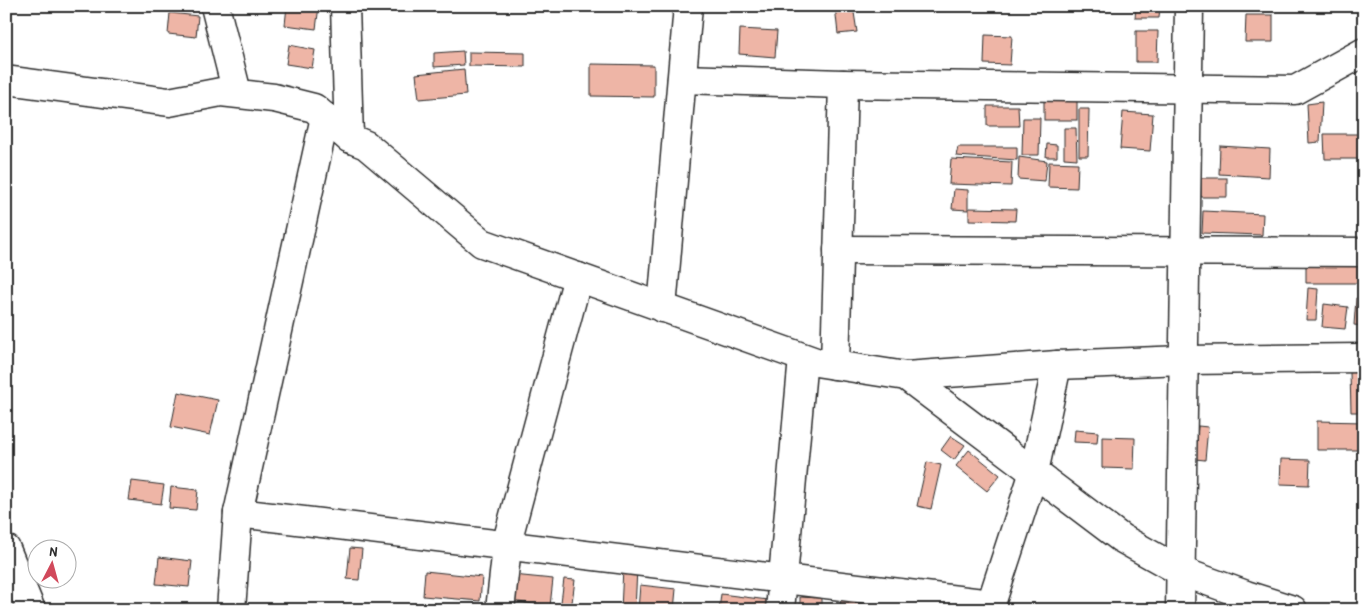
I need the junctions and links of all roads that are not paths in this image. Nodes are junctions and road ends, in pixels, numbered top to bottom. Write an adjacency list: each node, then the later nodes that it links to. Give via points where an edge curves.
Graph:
1 (215, 6): 10 (street)
2 (345, 6): 12 (street)
3 (688, 6): 6 (street)
4 (1189, 6): 9 (street)
5 (1364, 52): 9 (street, via 1295,90)
6 (682, 79): 8 (street); 17 (street)
7 (6, 80): 10 (street, via 169,102 221,92)
8 (843, 84): 9 (street); 13 (street)
9 (1188, 88): 14 (street)
10 (237, 93): 11 (street, via 314,108)
11 (326, 117): 12 (street); 25 (street)
12 (349, 138): 16 (street, via 366,145 482,243)
13 (838, 250): 14 (street); 21 (street)
14 (1185, 252): 15 (street); 20 (street)
15 (1364, 252)
16 (578, 277): 17 (street); 26 (street)
17 (662, 308): 18 (street)
18 (803, 358): 21 (street); 29 (street)
19 (1364, 358): 20 (street)
20 (1183, 360): 22 (street); 28 (street)
21 (835, 365): 23 (street)
22 (1057, 365): 23 (street); 24 (street)
23 (906, 376): 24 (street)
24 (1034, 472): 28 (street, via 1121,538); 30 (street)
25 (238, 513): 26 (street); 32 (street)
26 (508, 546): 29 (street); 33 (street)
27 (6, 549): 31 (street)
28 (1180, 571): 35 (street); 36 (street)
29 (783, 579): 30 (street); 34 (street)
30 (990, 607)
31 (31, 610)
32 (231, 610)
33 (500, 610)
34 (780, 610)
35 (1180, 610)
36 (1293, 610)

